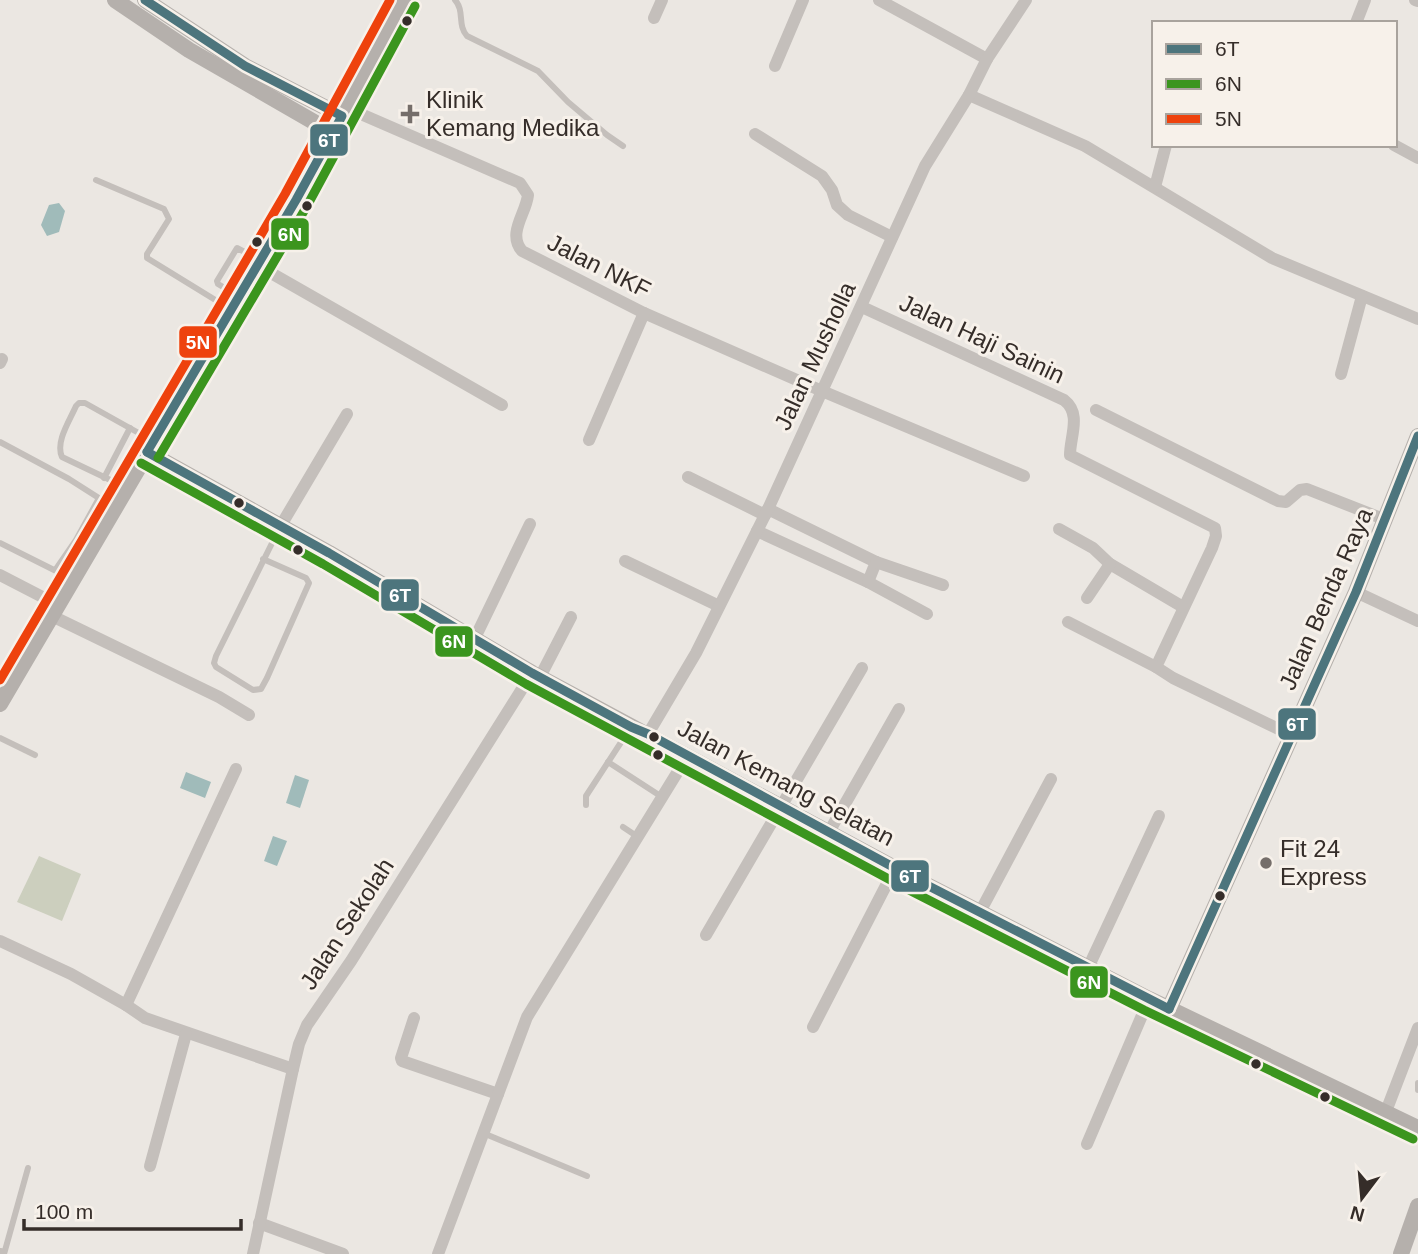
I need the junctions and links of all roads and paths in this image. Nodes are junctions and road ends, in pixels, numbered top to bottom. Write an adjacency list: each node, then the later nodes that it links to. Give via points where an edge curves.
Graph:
1 (116, 0): 16 (street, via 189,50)
2 (146, 0): 15 (street, via 246,66)
3 (404, 0): 15 (street)
4 (455, 0): 18 (lane, via 467,36 538,71)
5 (662, 0): 10 (street)
6 (803, 0): 13 (street)
7 (879, 0): 12 (street)
8 (1026, 0): 12 (street, Jalan Musholla)
9 (1365, 0): 11 (street)
10 (654, 18)
11 (1357, 21)
12 (987, 59): 14 (street, Jalan Musholla)
13 (775, 66)
14 (969, 95): 23 (street, via 1068,138); 24 (street, Jalan Musholla, via 925,166)
15 (345, 112): 16 (street); 29 (street, Jalan NKF, via 520,183 528,195 516,232 519,248)
16 (333, 133): 25 (street)
17 (755, 134): 24 (street, via 822,176 837,205 848,215)
18 (623, 146)
19 (1165, 147): 23 (street)
20 (1397, 147): 21 (street)
21 (1418, 158)
22 (96, 180): 27 (lane, via 168,213 147,258)
23 (1155, 187): 26 (street, via 1253,248)
24 (892, 237): 28 (street, Jalan Musholla)
25 (258, 262): 27 (street); 27 (lane, via 237,248 217,281); 33 (street)
26 (1362, 296): 30 (street); 31 (street)
27 (234, 302): 40 (street)
28 (862, 307): 32 (street, Jalan Musholla); 66 (street, Jalan Haji Sainin, via 1064,400 1075,415 1070,456 1215,528 1215,540)
29 (644, 313): 32 (street, Jalan NKF); 38 (street)
30 (1418, 319)
31 (1340, 374)
32 (822, 391): 41 (street, Jalan NKF); 47 (street, Jalan Musholla)
33 (502, 405)
34 (1096, 410): 48 (street, via 1271,498 1286,502 1307,489)
35 (347, 414): 50 (street)
36 (130, 428): 40 (lane); 43 (lane); 43 (lane, via 85,403 76,406 59,450 62,457)
37 (1418, 436): 48 (street, Jalan Benda Raya)
38 (589, 440)
39 (0, 442): 45 (lane)
40 (150, 446): 44 (street); 50 (street, Jalan Kemang Selatan)
41 (1024, 476)
42 (688, 477): 47 (street)
43 (104, 478): 44 (lane)
44 (127, 488): 46 (street)
45 (98, 500): 46 (lane); 58 (lane)
46 (115, 508): 60 (street)
47 (766, 512): 52 (street, Jalan Musholla); 56 (street)
48 (1386, 520): 63 (street, Jalan Benda Raya)
49 (530, 524): 72 (street)
50 (280, 527): 54 (lane); 72 (street, Jalan Kemang Selatan)
51 (1059, 529): 57 (street, via 1099,552)
52 (757, 531): 61 (street); 65 (street, Jalan Musholla)
53 (0, 543): 58 (lane)
54 (263, 559): 54 (lane, via 309,583 267,678 261,689 253,690 214,663)
55 (625, 561): 65 (street)
56 (876, 562): 61 (street); 62 (street)
57 (1110, 564): 64 (street); 66 (street)
58 (56, 569): 60 (lane)
59 (0, 575): 67 (street)
60 (74, 580): 67 (street)
61 (868, 582): 68 (street)
62 (943, 585)
63 (1356, 592): 70 (street); 81 (street, Jalan Benda Raya)
64 (1087, 598)
65 (719, 606): 80 (street, Jalan Musholla)
66 (1183, 607): 73 (street, Jalan Haji Sainin)
67 (55, 611): 76 (street); 78 (street)
68 (927, 614)
69 (571, 617): 75 (street, Jalan Sekolah)
70 (1418, 621)
71 (1068, 622): 73 (street)
72 (474, 640): 75 (street, Jalan Kemang Selatan)
73 (1156, 667): 81 (street)
74 (862, 668): 90 (street)
75 (536, 675): 79 (street, Jalan Kemang Selatan); 107 (street, Jalan Sekolah, via 307,1025)
76 (0, 704)
77 (899, 709): 93 (street)
78 (249, 715)
79 (631, 727): 80 (street, Jalan Kemang Selatan); 85 (lane)
80 (648, 734): 84 (street, Jalan Kemang Selatan)
81 (1291, 735): 102 (street, Jalan Benda Raya)
82 (0, 738): 83 (lane)
83 (35, 755)
84 (688, 755): 88 (street); 90 (street, Jalan Kemang Selatan)
85 (608, 762): 88 (lane); 89 (lane, via 586,796)
86 (236, 769): 101 (street)
87 (1051, 779): 96 (street)
88 (662, 797): 94 (street)
89 (586, 805)
90 (783, 807): 93 (street, Jalan Kemang Selatan); 97 (street)
91 (1159, 816): 99 (street)
92 (623, 827): 94 (lane)
93 (829, 832): 95 (street, Jalan Kemang Selatan)
94 (638, 837): 110 (street, via 533,1006)
95 (895, 868): 96 (street, Jalan Kemang Selatan); 104 (street)
96 (979, 912): 99 (street, Jalan Kemang Selatan)
97 (706, 935)
98 (0, 941): 101 (street)
99 (1088, 968): 100 (street, Jalan Kemang Selatan)
100 (1149, 999): 102 (street, Jalan Kemang Selatan); 114 (street)
101 (126, 1005): 106 (street)
102 (1169, 1009): 111 (street, Jalan Kemang Selatan)
103 (414, 1018): 110 (street, via 402,1061)
104 (813, 1027)
105 (1418, 1028): 111 (street)
106 (186, 1034): 107 (street); 115 (street)
107 (293, 1069): 119 (street, Jalan Sekolah)
108 (1418, 1083): 109 (lane)
109 (1418, 1090)
110 (498, 1094): 113 (street)
111 (1385, 1114): 112 (street, Jalan Kemang Selatan)
112 (1418, 1128)
113 (483, 1133): 117 (lane); 123 (street)
114 (1087, 1144)
115 (150, 1166)
116 (28, 1168): 120 (lane)
117 (587, 1177)
118 (1418, 1206): 124 (street)
119 (259, 1223): 121 (street, Jalan Sekolah); 122 (street)
120 (2, 1254)
121 (253, 1254)
122 (343, 1254)
123 (438, 1254)
124 (1401, 1254)

